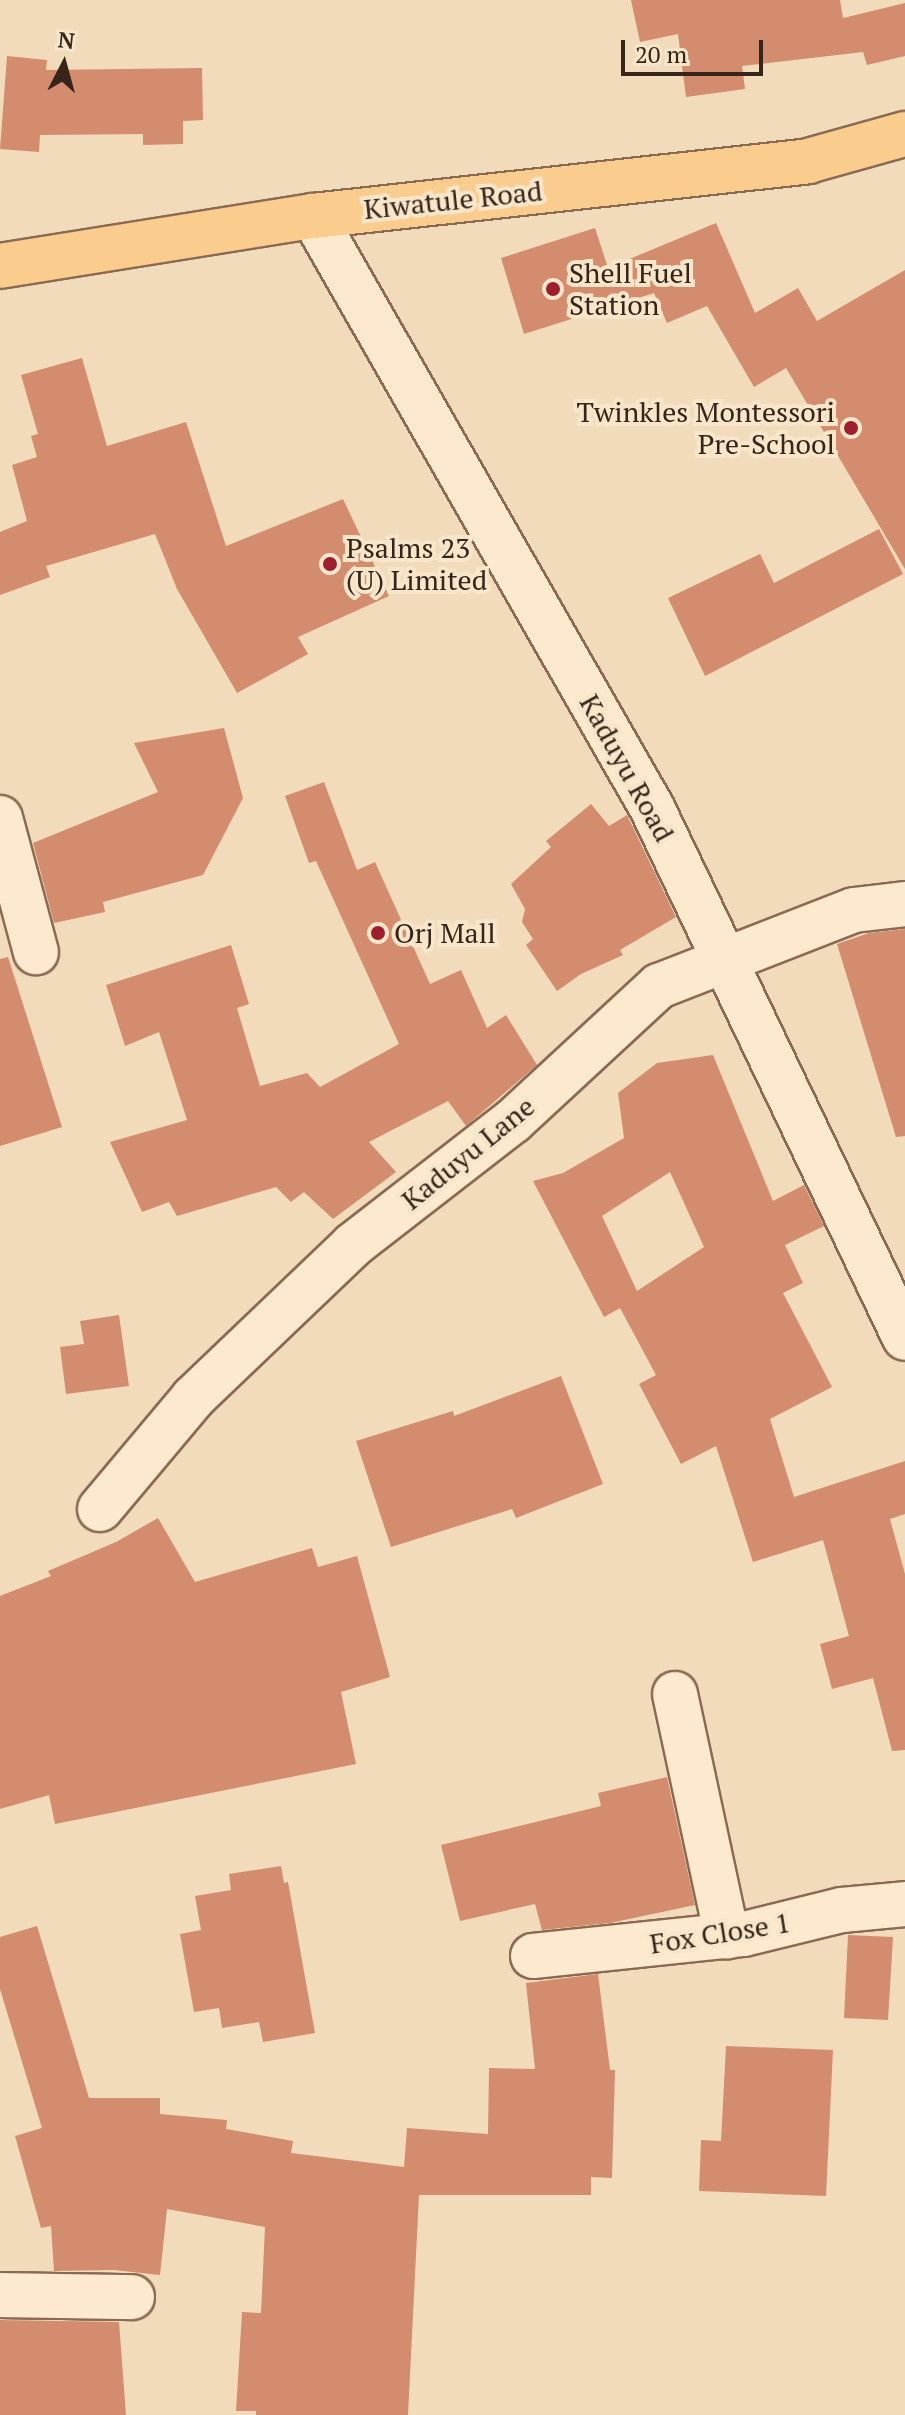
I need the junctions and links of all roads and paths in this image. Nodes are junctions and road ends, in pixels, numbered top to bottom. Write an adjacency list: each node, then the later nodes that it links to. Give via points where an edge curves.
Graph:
1 (905, 134): 2 (main road, Kiwatule Road, via 808,161)
2 (313, 216): 3 (main road, Kiwatule Road); 7 (street, Kaduyu Road, via 652,808)
3 (0, 266)
4 (0, 818): 6 (street)
5 (905, 904): 7 (street, Kaduyu Lane, via 854,910)
6 (36, 952)
7 (726, 961): 8 (street, Kaduyu Road); 9 (street, Kaduyu Lane, via 659,986 513,1121 353,1245 193,1398)
8 (905, 1338)
9 (100, 1509)
10 (675, 1694): 12 (street)
11 (905, 1904): 12 (street, Fox Close 1, via 842,1910)
12 (727, 1936): 13 (street, Fox Close 1)
13 (533, 1956)
14 (0, 2295): 15 (street)
15 (132, 2297)

